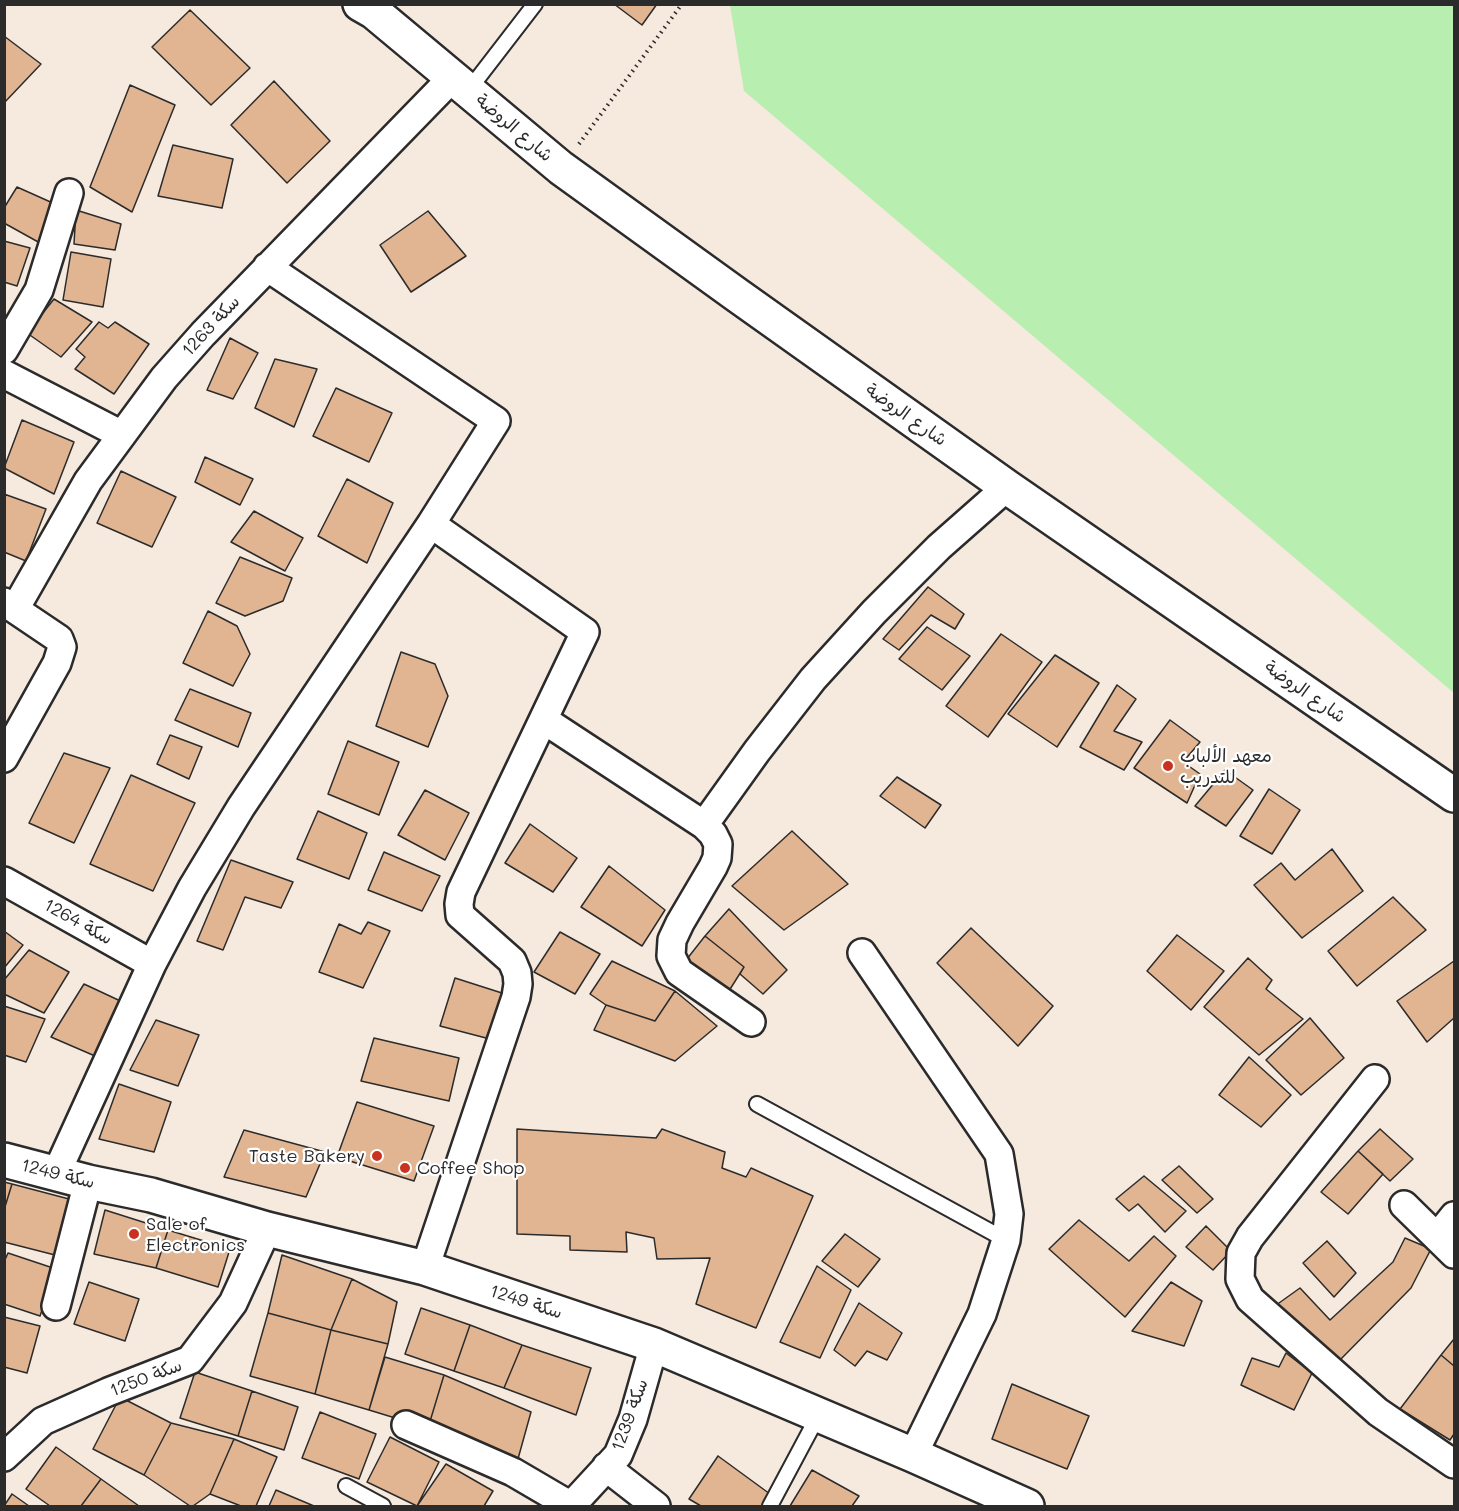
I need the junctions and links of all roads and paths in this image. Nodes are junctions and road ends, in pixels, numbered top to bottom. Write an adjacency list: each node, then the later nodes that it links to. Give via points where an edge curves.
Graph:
1 (535, 4): 4 (lane)
2 (682, 4): 5 (path)
3 (368, 7): 4 (main road, شارع الروضة)
4 (460, 84): 5 (main road, شارع الروضة); 7 (street, سكة 1263)
5 (561, 168): 11 (main road, شارع الروضة)
6 (69, 193): 8 (street, via 39,290)
7 (267, 267): 10 (street, سكة 1263, via 202,334); 12 (street, via 496,420)
8 (4, 350)
9 (4, 374): 10 (street)
10 (122, 435): 13 (street, سكة 1263, via 87,481)
11 (1007, 487): 16 (main road, شارع الروضة); 17 (street, via 939,547 813,679)
12 (431, 524): 14 (street, via 585,632); 20 (street, via 241,807)
13 (10, 606): 15 (street, via 59,639 62,646 57,663)
14 (544, 720): 17 (street); 32 (street, via 461,892 460,915 512,961 518,984)
15 (4, 758)
16 (1455, 795)
17 (704, 825): 21 (street, via 718,844 717,858 672,940 671,956 679,972)
18 (4, 881): 20 (street, سكة 1264)
19 (862, 953): 30 (street, via 999,1154 1009,1214)
20 (152, 964): 25 (street)
21 (751, 1022)
22 (1375, 1079): 39 (street, via 1250,1237 1241,1253 1240,1279 1250,1299 1378,1412)
23 (757, 1104): 30 (lane)
24 (4, 1160): 25 (main road, سكة 1249)
25 (56, 1174): 26 (main road, سكة 1249)
26 (88, 1182): 29 (main road, سكة 1249, via 151,1195); 33 (street)
27 (1404, 1205): 31 (street)
28 (1455, 1216): 31 (street)
29 (267, 1228): 32 (main road, سكة 1249); 38 (street, سكة 1250, via 233,1303 190,1360 43,1421)
30 (1006, 1240): 37 (street, via 982,1314)
31 (1446, 1245)
32 (425, 1268): 34 (main road, سكة 1249)
33 (56, 1306)
34 (654, 1345): 35 (main road, سكة 1249); 40 (street, سكة 1239, via 633,1419 618,1455)
35 (818, 1416): 37 (main road, سكة 1249); 45 (lane)
36 (406, 1425): 43 (street, via 513,1472)
37 (912, 1455): 46 (main road, سكة 1249)
38 (4, 1456)
39 (1455, 1464)
40 (606, 1467): 43 (street, سكة 1239); 44 (street)
41 (346, 1486): 42 (lane)
42 (383, 1506)
43 (571, 1506)
44 (656, 1506)
45 (770, 1506)
46 (1027, 1506)

